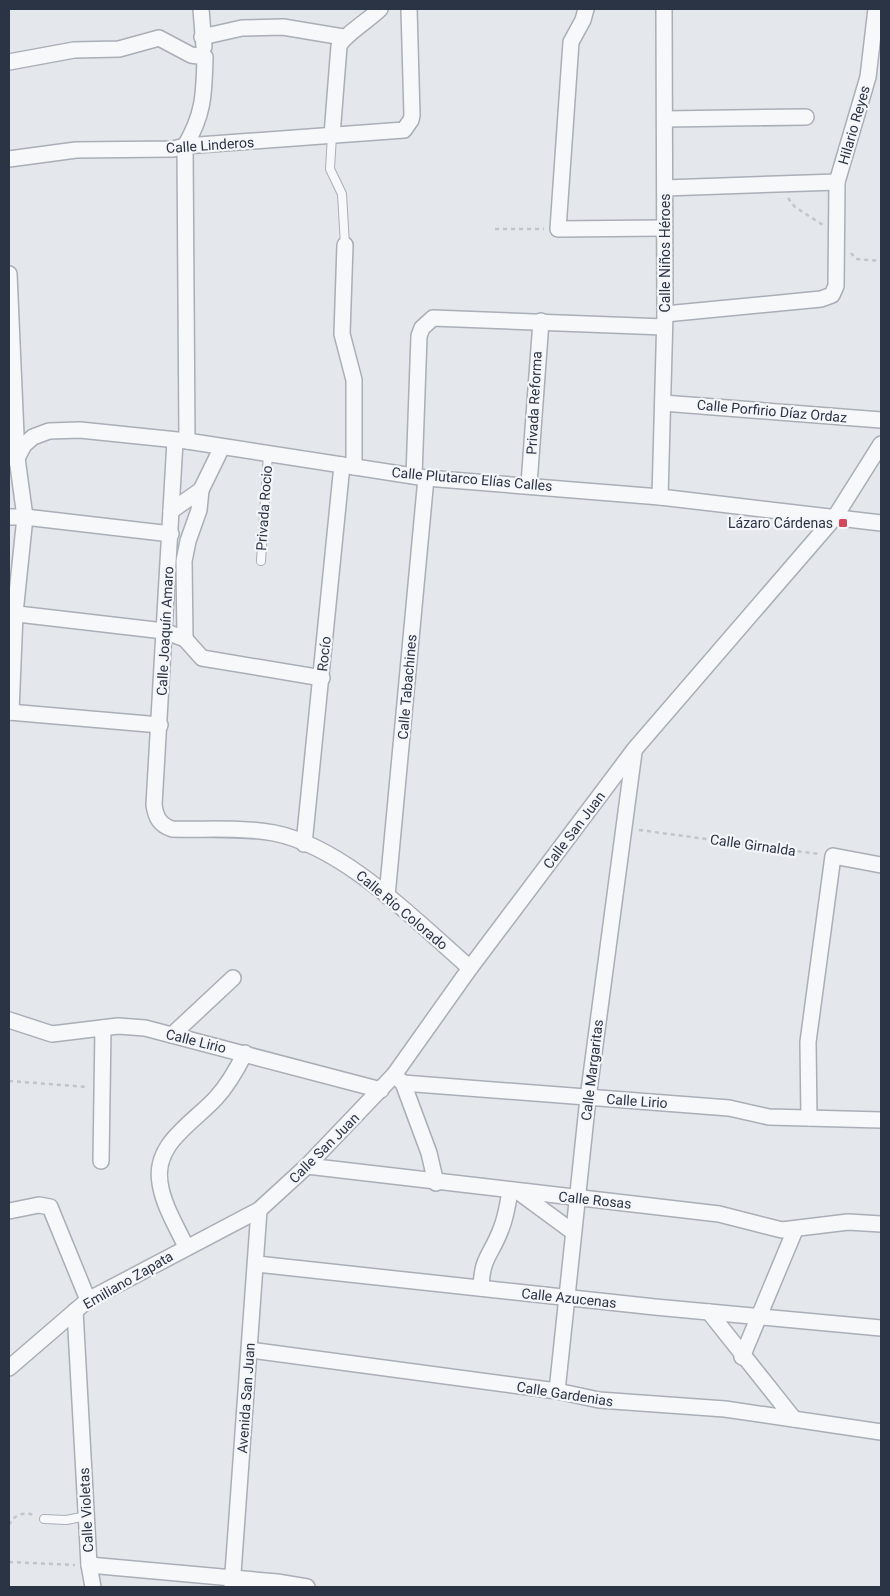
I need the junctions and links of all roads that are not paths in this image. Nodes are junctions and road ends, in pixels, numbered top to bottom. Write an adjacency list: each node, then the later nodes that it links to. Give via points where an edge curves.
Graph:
1 (201, 9): 7 (street)
2 (380, 9): 8 (street, via 355,32)
3 (409, 9): 13 (street, Calle Linderos, via 412,115 408,126 399,132)
4 (586, 9): 18 (street, via 570,48 558,229)
5 (664, 9): 12 (street, Calle Niños Héroes)
6 (876, 9): 16 (street, Hilario Reyes, via 868,77)
7 (202, 37): 8 (street, via 242,28 283,27); 9 (street)
8 (343, 37): 13 (street, via 337,56)
9 (205, 57): 10 (street, via 191,55 159,38 119,48 74,50); 14 (street, via 202,111)
10 (9, 62)
11 (806, 117): 12 (street)
12 (665, 119): 17 (street, Calle Niños Héroes)
13 (332, 135): 14 (street, Calle Linderos); 19 (lane, via 330,169 342,194)
14 (185, 146): 15 (street, Calle Linderos, via 173,150 76,150); 25 (street, Calle Joaquín Amaro)
15 (9, 159)
16 (837, 182): 17 (street); 21 (street, via 836,286 832,295)
17 (665, 188): 18 (street, Calle Niños Héroes)
18 (663, 228): 21 (street, Calle Niños Héroes)
19 (345, 246): 30 (street, Rocío, via 342,334 354,380)
20 (9, 274): 29 (street)
21 (664, 320): 22 (street); 23 (street, Calle Niños Héroes)
22 (541, 321): 31 (street, Calle Tabachines, via 441,317 427,322 418,336); 32 (street, Privada Reforma)
23 (663, 402): 24 (street, Calle Porfirio Díaz Ordaz); 34 (street, Calle Niños Héroes)
24 (881, 420)
25 (181, 441): 27 (street, Calle Plutarco Elías Calles); 29 (street, Calle Plutarco Elías Calles, via 80,430 49,431 33,437); 35 (street, Calle Joaquín Amaro)
26 (881, 444): 38 (street, Calle San Juan)
27 (222, 446): 28 (street, Calle Plutarco Elías Calles); 33 (street)
28 (268, 454): 30 (street, Calle Plutarco Elías Calles); 41 (lane, Privada Rocio)
29 (13, 458): 37 (street)
30 (348, 466): 31 (street, Calle Plutarco Elías Calles); 45 (street, Rocío)
31 (420, 477): 32 (street, Calle Plutarco Elías Calles); 52 (street, Calle Tabachines)
32 (529, 484): 34 (street, Calle Plutarco Elías Calles)
33 (201, 490): 35 (street); 44 (street, via 199,510 184,561)
34 (660, 497): 38 (street, Calle Plutarco Elías Calles)
35 (171, 511): 40 (street, Calle Joaquín Amaro)
36 (9, 517): 37 (street)
37 (25, 517): 40 (street); 42 (street)
38 (835, 517): 39 (street, Calle Plutarco Elías Calles); 48 (street, Calle San Juan)
39 (881, 523)
40 (171, 534): 43 (street, Calle Joaquín Amaro)
41 (260, 561)
42 (12, 613): 43 (street); 46 (street)
43 (164, 631): 44 (street); 47 (street, Calle Joaquín Amaro)
44 (185, 639): 45 (street, via 202,658)
45 (322, 678): 50 (street, Rocío)
46 (10, 712): 47 (street)
47 (160, 725): 49 (street, Calle Joaquín Amaro, via 154,805)
48 (634, 750): 53 (street, Calle San Juan); 61 (street, Calle Margaritas)
49 (158, 821): 50 (street, Calle Río Colorado, via 172,830 257,831)
50 (304, 844): 52 (street, Calle Río Colorado, via 359,872)
51 (881, 865): 62 (street, via 833,856 808,1042)
52 (388, 896): 53 (street, Calle Río Colorado)
53 (470, 968): 59 (street, Calle San Juan)
54 (233, 978): 57 (street)
55 (9, 1020): 56 (street, Calle Lirio, via 52,1034)
56 (103, 1028): 57 (street, Calle Lirio, via 132,1026); 64 (street)
57 (172, 1035): 58 (street, Calle Lirio)
58 (245, 1053): 60 (street, Calle Lirio); 74 (street, via 222,1091 167,1146 162,1157 159,1182)
59 (399, 1079): 60 (street, Calle San Juan); 61 (street, Calle Lirio); 66 (street, via 429,1153)
60 (381, 1090): 65 (street, Calle San Juan)
61 (588, 1098): 62 (street, Calle Lirio, via 729,1108 769,1117); 68 (street, Calle Margaritas)
62 (809, 1118): 63 (street, Calle Lirio)
63 (881, 1120)
64 (101, 1161)
65 (307, 1166): 66 (street, Calle Rosas); 69 (street, Calle San Juan)
66 (436, 1183): 67 (street, Calle Rosas)
67 (514, 1192): 68 (street, Calle Rosas); 73 (street); 76 (street, via 500,1232 484,1260)
68 (577, 1198): 72 (street, Calle Rosas, via 720,1214 782,1230); 73 (street, Calle Margaritas)
69 (259, 1210): 74 (street, Emiliano Zapata); 75 (street, Avenida San Juan)
70 (9, 1211): 78 (street, via 39,1205 50,1207)
71 (881, 1224): 72 (street, Calle Rosas, via 848,1222)
72 (795, 1230): 81 (street)
73 (573, 1232): 77 (street, Calle Margaritas)
74 (186, 1247): 78 (street, Emiliano Zapata)
75 (257, 1264): 76 (street, Calle Azucenas); 83 (street, Avenida San Juan)
76 (481, 1288): 77 (street, Calle Azucenas)
77 (566, 1297): 80 (street, Calle Azucenas); 86 (street, Calle Margaritas)
78 (88, 1300): 79 (street, Emiliano Zapata)
79 (75, 1311): 85 (street, Emiliano Zapata); 89 (street, Calle Violetas)
80 (709, 1312): 81 (street, Calle Azucenas); 84 (street)
81 (759, 1317): 82 (street, Calle Azucenas); 84 (street)
82 (881, 1328)
83 (250, 1350): 86 (street, Calle Gardenias); 92 (street, Avenida San Juan)
84 (742, 1357): 87 (street)
85 (9, 1368)
86 (557, 1391): 87 (street, Calle Gardenias, via 614,1402 725,1409)
87 (794, 1419): 88 (street, Calle Gardenias)
88 (881, 1432)
89 (87, 1516): 90 (lane, via 66,1520); 91 (street, Calle Violetas)
90 (44, 1519)
91 (89, 1565): 92 (street, Calle Violetas); 93 (street)
92 (232, 1582): 94 (street, Calle Violetas)
93 (92, 1587)
94 (307, 1587)

